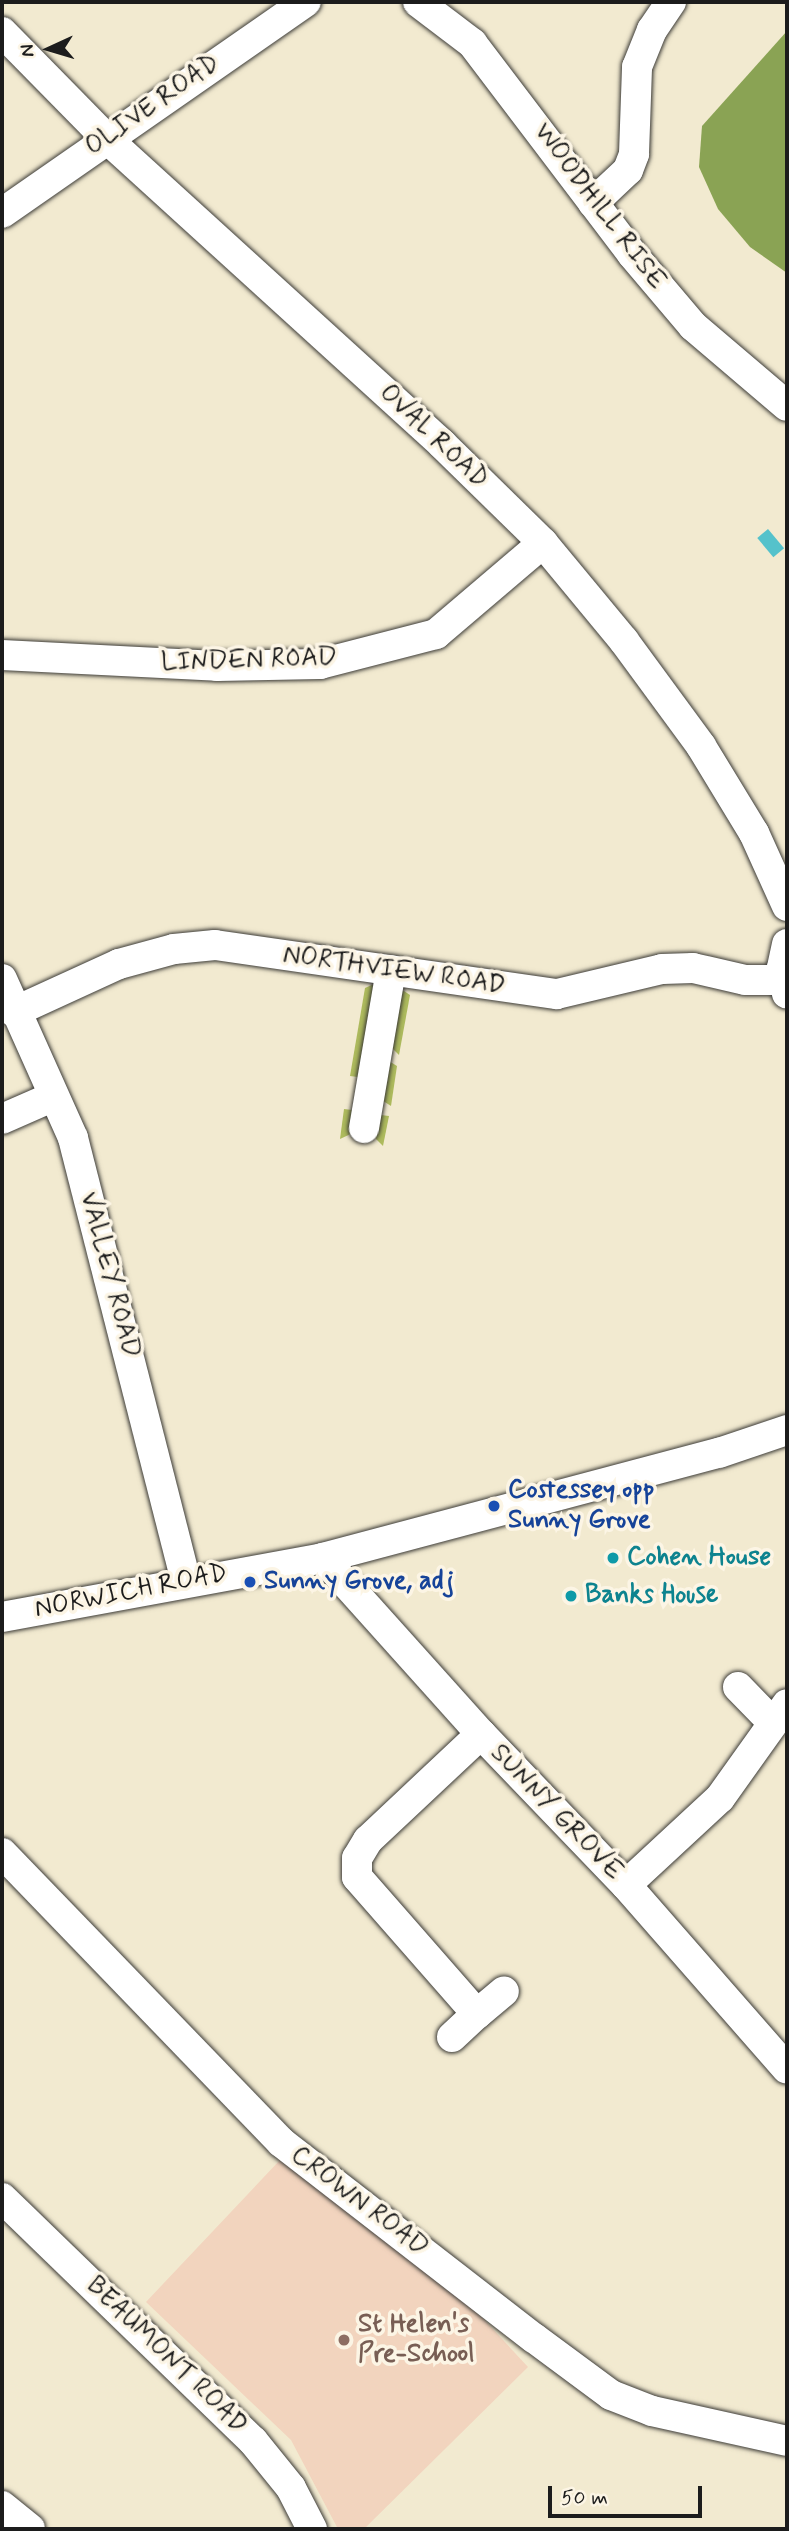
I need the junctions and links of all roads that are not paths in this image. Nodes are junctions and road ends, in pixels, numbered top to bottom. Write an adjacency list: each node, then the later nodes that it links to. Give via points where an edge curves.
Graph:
1 (306, 2): 5 (street, OLIVE ROAD)
2 (671, 2): 6 (street, via 636,67 634,154 628,170)
3 (435, 7): 6 (street, WOODHILL RISE, via 472,43)
4 (2, 32): 5 (street, OVAL ROAD)
5 (107, 139): 7 (street, OLIVE ROAD); 9 (street, OVAL ROAD, via 442,444)
6 (593, 203): 8 (street, WOODHILL RISE, via 693,326)
7 (2, 213)
8 (787, 406)
9 (543, 543): 10 (street, LINDEN ROAD, via 436,634 320,664 217,666); 11 (street, OVAL ROAD, via 624,641 701,746 754,833)
10 (2, 655)
11 (787, 906)
12 (787, 944): 15 (street)
13 (391, 970): 15 (street, NORTHVIEW ROAD, via 557,994 662,969 693,968); 16 (street, NORTHVIEW ROAD, via 215,946 174,949 119,964); 19 (street)
14 (2, 979): 16 (street, VALLEY ROAD)
15 (785, 987)
16 (15, 1012): 17 (street, VALLEY ROAD)
17 (52, 1097): 18 (street); 22 (street, VALLEY ROAD, via 73,1138)
18 (2, 1119)
19 (364, 1128)
20 (787, 1430): 21 (street, NORWICH ROAD, via 719,1453)
21 (323, 1558): 22 (street, NORWICH ROAD); 26 (street, SUNNY GROVE)
22 (186, 1581): 23 (street, NORWICH ROAD)
23 (2, 1617)
24 (738, 1687): 25 (street)
25 (780, 1713): 28 (street, via 720,1798)
26 (481, 1734): 28 (street, SUNNY GROVE); 30 (street, via 368,1840 357,1867 357,1877)
27 (2, 1853): 34 (street, CROWN ROAD, via 281,2142 534,2338 611,2395 652,2411)
28 (626, 1885): 32 (street, SUNNY GROVE)
29 (504, 1991): 30 (street)
30 (477, 2014): 31 (street)
31 (452, 2037)
32 (787, 2069)
33 (2, 2197): 37 (street, BEAUMONT ROAD, via 253,2441 291,2488)
34 (787, 2441)
35 (2, 2506): 36 (street)
36 (30, 2529)
37 (312, 2529)

